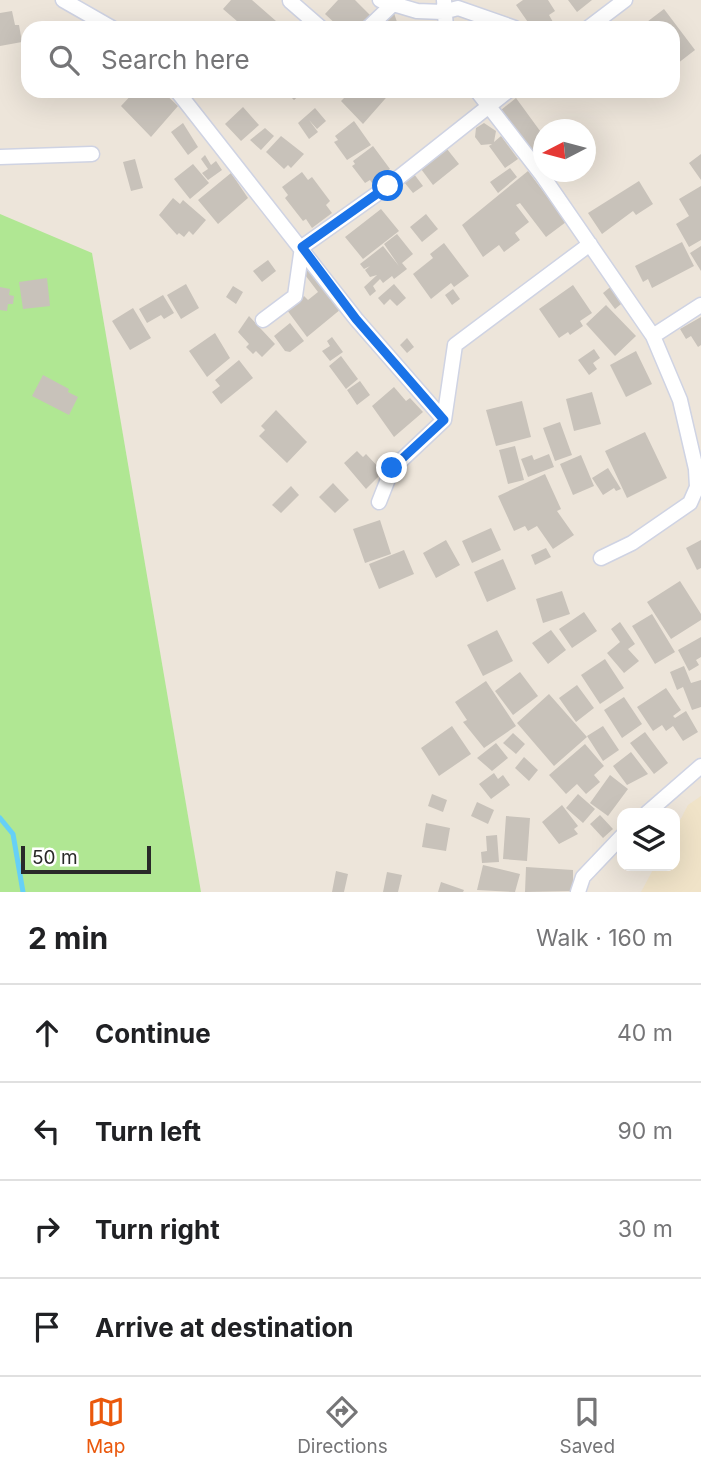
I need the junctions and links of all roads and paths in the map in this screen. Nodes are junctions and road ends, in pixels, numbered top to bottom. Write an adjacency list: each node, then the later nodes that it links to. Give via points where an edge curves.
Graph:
1 (63, 0): 6 (street)
2 (625, 0): 10 (street)
3 (290, 1): 7 (street)
4 (386, 2): 5 (street); 8 (street)
5 (443, 6): 9 (street)
6 (99, 21)
7 (313, 21)
8 (373, 21)
9 (495, 21)
10 (597, 21)
11 (183, 98): 18 (street)
12 (482, 98): 14 (street)
13 (499, 98): 14 (street)
14 (488, 107): 17 (street); 18 (street)
15 (92, 154): 16 (street)
16 (0, 157)
17 (590, 244): 21 (street); 22 (street, via 455,345)
18 (302, 247): 20 (street, via 295,296); 22 (street, via 356,319)
19 (701, 305): 21 (street)
20 (263, 320)
21 (653, 336): 24 (street, via 680,400 697,487 690,503 632,543)
22 (444, 420): 23 (street, via 392,468)
23 (379, 502)
24 (601, 558)
25 (701, 766): 26 (street)
26 (653, 808)
27 (617, 841): 28 (street, via 583,877)
28 (578, 892)

